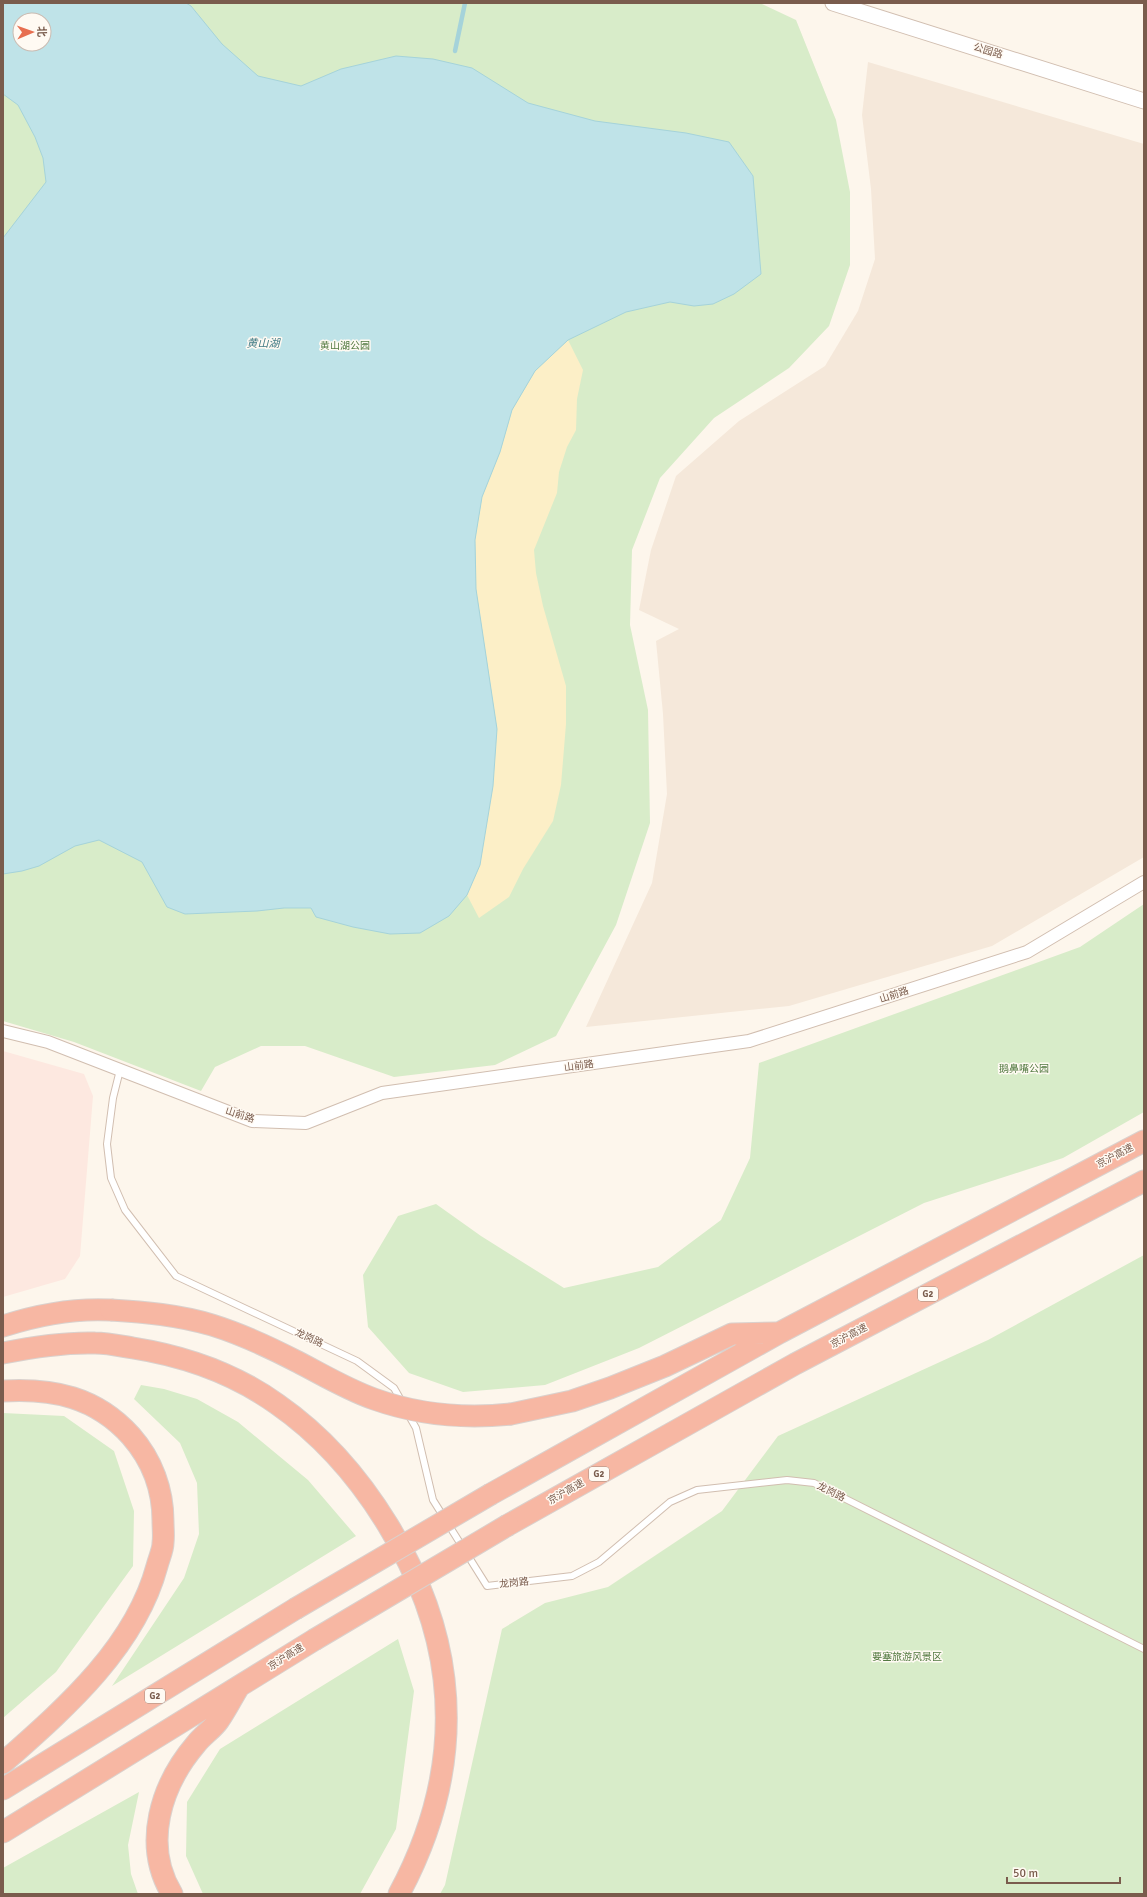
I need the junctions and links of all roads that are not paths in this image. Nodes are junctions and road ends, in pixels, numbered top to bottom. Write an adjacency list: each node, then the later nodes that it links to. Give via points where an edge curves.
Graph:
1 (833, 3): 2 (street, 公园路)
2 (1144, 101)
3 (1144, 882): 5 (street, 山前路, via 1027,952 749,1041 382,1093 306,1123 252,1122)
4 (3, 1031): 5 (street, 山前路, via 48,1042)
5 (120, 1070): 14 (lane, 龙岗路, via 107,1144 111,1178 125,1210 176,1276 357,1361 394,1388 416,1428 434,1500 487,1586 572,1576 599,1562 670,1502 697,1490 787,1480 814,1484)
6 (1144, 1141): 9 (highway, 京沪高速 / G2)
7 (1144, 1181): 15 (highway, 京沪高速 / G2, bridge, via 712,1409 508,1525)
8 (3, 1326): 9 (highway, bridge, via 37,1316 98,1309 159,1313 212,1325 257,1342 335,1382 373,1398 412,1410 454,1416 511,1414 572,1401 665,1366 732,1334)
9 (780, 1333): 17 (highway, 京沪高速 / G2, bridge, via 491,1494 296,1609)
10 (91, 1350): 11 (highway, via 39,1346); 12 (highway); 20 (highway, bridge, via 106,1358 152,1365 193,1377 232,1393 270,1415 335,1475 364,1510 386,1548 406,1589 421,1634 431,1680 433,1725 429,1771 420,1814 403,1858); 21 (highway, bridge, via 155,1352 197,1364 238,1381 278,1404 345,1466 375,1502 398,1542 418,1584 434,1630 444,1678 446,1725 442,1773 432,1818 416,1863)
11 (3, 1353)
12 (3, 1366)
13 (3, 1391): 16 (highway, via 30,1389 62,1393 94,1406 121,1424 140,1446 156,1474 163,1506 163,1544 153,1580 137,1616 82,1688 44,1727)
14 (1144, 1649)
15 (239, 1686): 18 (highway, 京沪高速 / G2); 19 (highway, via 219,1721 196,1743 179,1765 160,1806 157,1847 162,1870)
16 (3, 1763)
17 (8, 1786)
18 (3, 1832)
19 (172, 1894)
20 (384, 1894)
21 (399, 1894)

